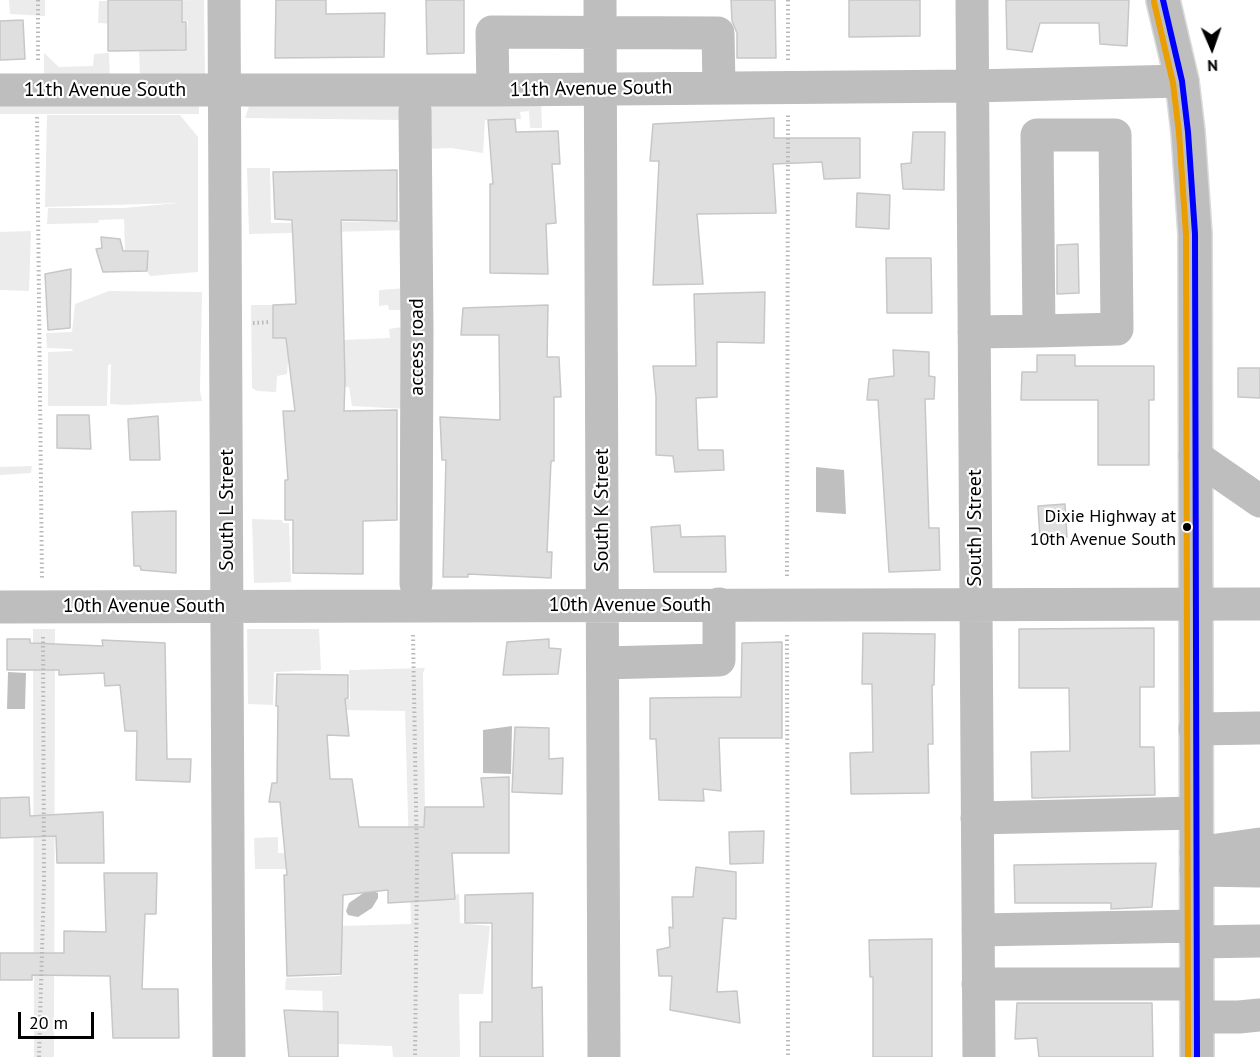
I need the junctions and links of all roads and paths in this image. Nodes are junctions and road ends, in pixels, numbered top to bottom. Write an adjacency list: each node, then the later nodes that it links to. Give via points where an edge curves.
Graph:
1 (38, 0): 8 (path)
2 (224, 0): 13 (street, South L Street)
3 (788, 0): 7 (path)
4 (972, 0): 10 (street, South J Street)
5 (1163, 0): 9 (street)
6 (600, 16): 11 (street, via 718,33); 12 (street, South K Street); 15 (street, via 492,32)
7 (788, 67)
8 (38, 72)
9 (1182, 81): 10 (street, 11th Avenue South); 21 (street, via 1195,234)
10 (972, 86): 11 (street, 11th Avenue South); 20 (street, South J Street)
11 (719, 87): 12 (street, 11th Avenue South)
12 (601, 88): 15 (street, 11th Avenue South); 30 (street, South K Street)
13 (225, 89): 14 (street, 11th Avenue South); 15 (street, 11th Avenue South); 31 (street, South L Street)
14 (0, 90)
15 (493, 90)
16 (415, 111): 25 (street, access road)
17 (788, 111): 23 (path)
18 (37, 114): 24 (path)
19 (1039, 331): 19 (street, via 1117,329 1115,135 1037,135); 20 (street)
20 (974, 332): 26 (street, South J Street)
21 (1195, 456): 22 (street); 28 (street)
22 (1260, 501)
23 (787, 583)
24 (42, 584)
25 (416, 584)
26 (976, 603): 27 (street, 10th Avenue South); 28 (street, 10th Avenue South); 40 (street, South J Street)
27 (719, 604): 30 (street, 10th Avenue South); 36 (street, via 719,660)
28 (1195, 604): 29 (street, 10th Avenue South); 38 (street)
29 (1260, 604)
30 (603, 605): 31 (street, 10th Avenue South); 36 (street, South K Street)
31 (227, 606): 32 (street, 10th Avenue South); 52 (street, South L Street)
32 (0, 607)
33 (787, 626): 55 (path)
34 (43, 629): 51 (path, via 44,869)
35 (413, 630): 53 (path)
36 (603, 663): 54 (street, South K Street)
37 (1260, 728): 38 (street)
38 (1195, 729): 39 (street)
39 (1196, 813): 40 (street); 42 (street)
40 (977, 818): 44 (street, South J Street)
41 (1260, 844): 42 (street)
42 (1196, 861): 43 (street); 45 (street)
43 (1260, 871)
44 (978, 930): 45 (street); 47 (street, South J Street)
45 (1196, 934): 46 (street); 48 (street)
46 (1260, 941)
47 (978, 984): 48 (street); 56 (street, South J Street)
48 (1196, 984): 50 (street)
49 (1260, 1015): 50 (street)
50 (1197, 1017): 57 (street)
51 (39, 1057)
52 (229, 1057)
53 (415, 1057)
54 (604, 1057)
55 (788, 1057)
56 (979, 1057)
57 (1197, 1057)

